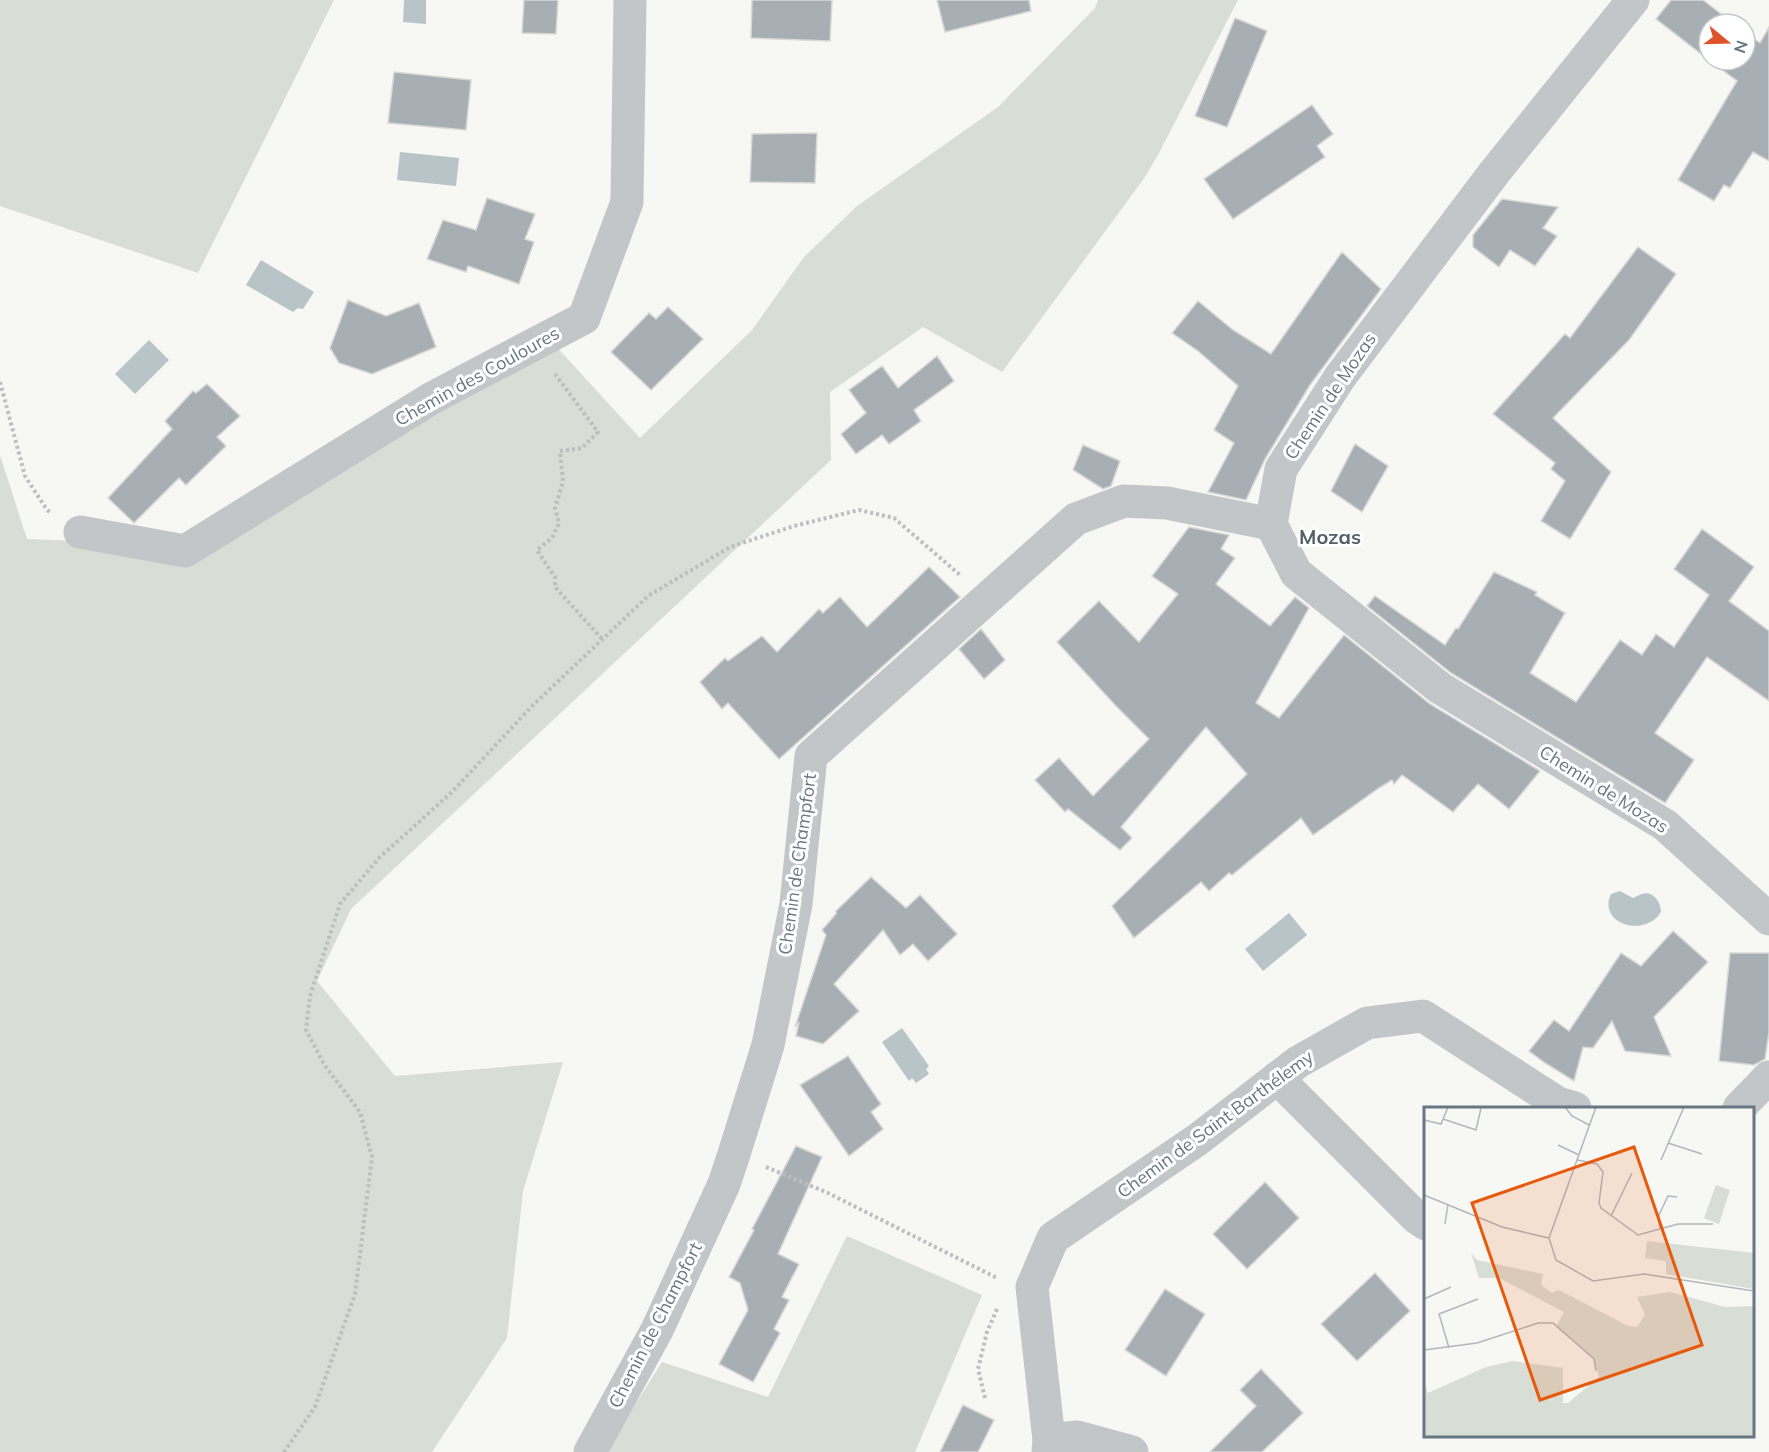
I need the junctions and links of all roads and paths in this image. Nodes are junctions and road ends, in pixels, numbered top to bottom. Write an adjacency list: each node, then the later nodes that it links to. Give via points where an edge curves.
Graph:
1 (630, 0): 3 (street, Chemin des Couloures, via 627,202 584,318)
2 (1633, 0): 5 (street, Chemin de Mozas, via 1494,173 1340,377 1281,469)
3 (532, 345): 6 (street, Chemin des Couloures, via 432,398 185,551); 8 (path, via 598,432 582,448 560,451 563,481 555,508 559,523 552,538 537,550 555,577 555,587)
4 (0, 382): 6 (path, via 25,476 47,510)
5 (1271, 524): 7 (street, Chemin de Champfort, via 1167,503 1124,501 1076,519); 9 (street, Chemin de Mozas, via 1296,573 1422,674 1665,825)
6 (80, 532)
7 (988, 599): 8 (path, via 894,518 859,510 730,547 648,596); 14 (street, Chemin de Champfort, via 811,756 796,904 768,1045)
8 (602, 639): 20 (path, via 531,707 452,792 379,858 340,904 310,996 306,1030 325,1066 360,1112 372,1157 355,1294 315,1407)
9 (1769, 919)
10 (1769, 1077): 13 (street)
11 (1277, 1078): 12 (street, Chemin de Saint Barthélemy, via 1367,1023 1422,1016 1558,1103); 15 (street); 19 (street, Chemin de Saint Barthélemy, via 1197,1140 1053,1238 1032,1287)
12 (1572, 1107)
13 (1740, 1107)
14 (734, 1154): 16 (path, via 828,1193); 21 (street, Chemin de Champfort, via 657,1330)
15 (1424, 1223)
16 (993, 1276)
17 (996, 1310): 18 (path, via 978,1369)
18 (985, 1398)
19 (1049, 1446): 22 (street, via 1077,1437)
20 (284, 1452)
21 (590, 1452)
22 (1132, 1452)

